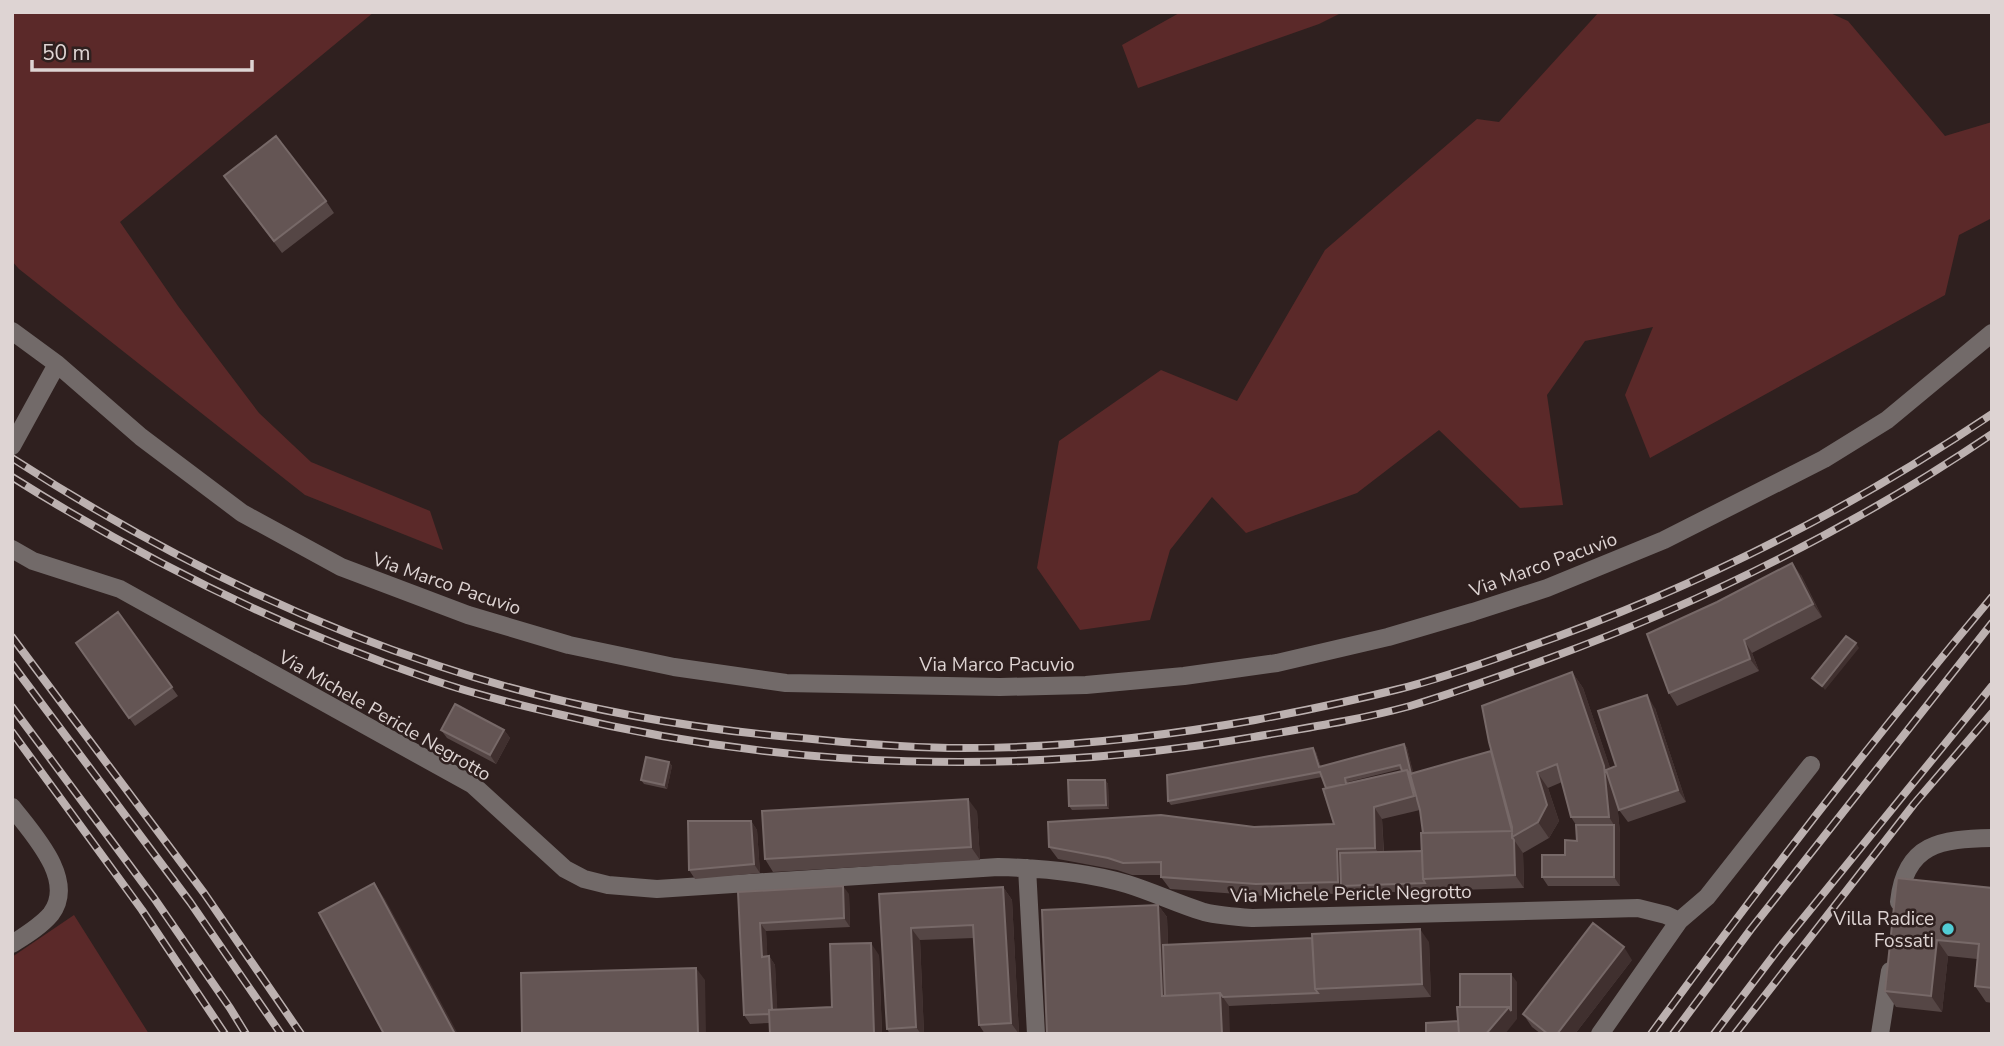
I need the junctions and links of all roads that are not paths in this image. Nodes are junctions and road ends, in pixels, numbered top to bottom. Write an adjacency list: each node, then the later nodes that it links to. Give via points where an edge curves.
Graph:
1 (12, 331): 3 (street, Via Marco Pacuvio)
2 (1992, 333): 3 (street, Via Marco Pacuvio, via 1888,420 1824,459 1664,540 1547,588 1388,637 1278,663 1098,684 1000,687 786,684 569,645 468,615 341,567 242,513 141,437)
3 (57, 364): 4 (street)
4 (12, 446)
5 (12, 549): 9 (street, Via Michele Pericle Negrotto, via 33,561 120,589 472,785 565,869 584,879 657,890)
6 (1811, 765): 10 (street, via 1707,897)
7 (12, 807): 12 (street, via 50,857 59,894 45,922)
8 (1992, 838): 11 (street, via 1941,842 1923,852 1907,868)
9 (1027, 868): 10 (street, Via Michele Pericle Negrotto, via 1105,878 1223,916 1638,908); 14 (street)
10 (1679, 921): 15 (street)
11 (1897, 921)
12 (12, 944)
13 (1892, 959): 16 (street)
14 (1036, 1034)
15 (1600, 1034)
16 (1880, 1034)

